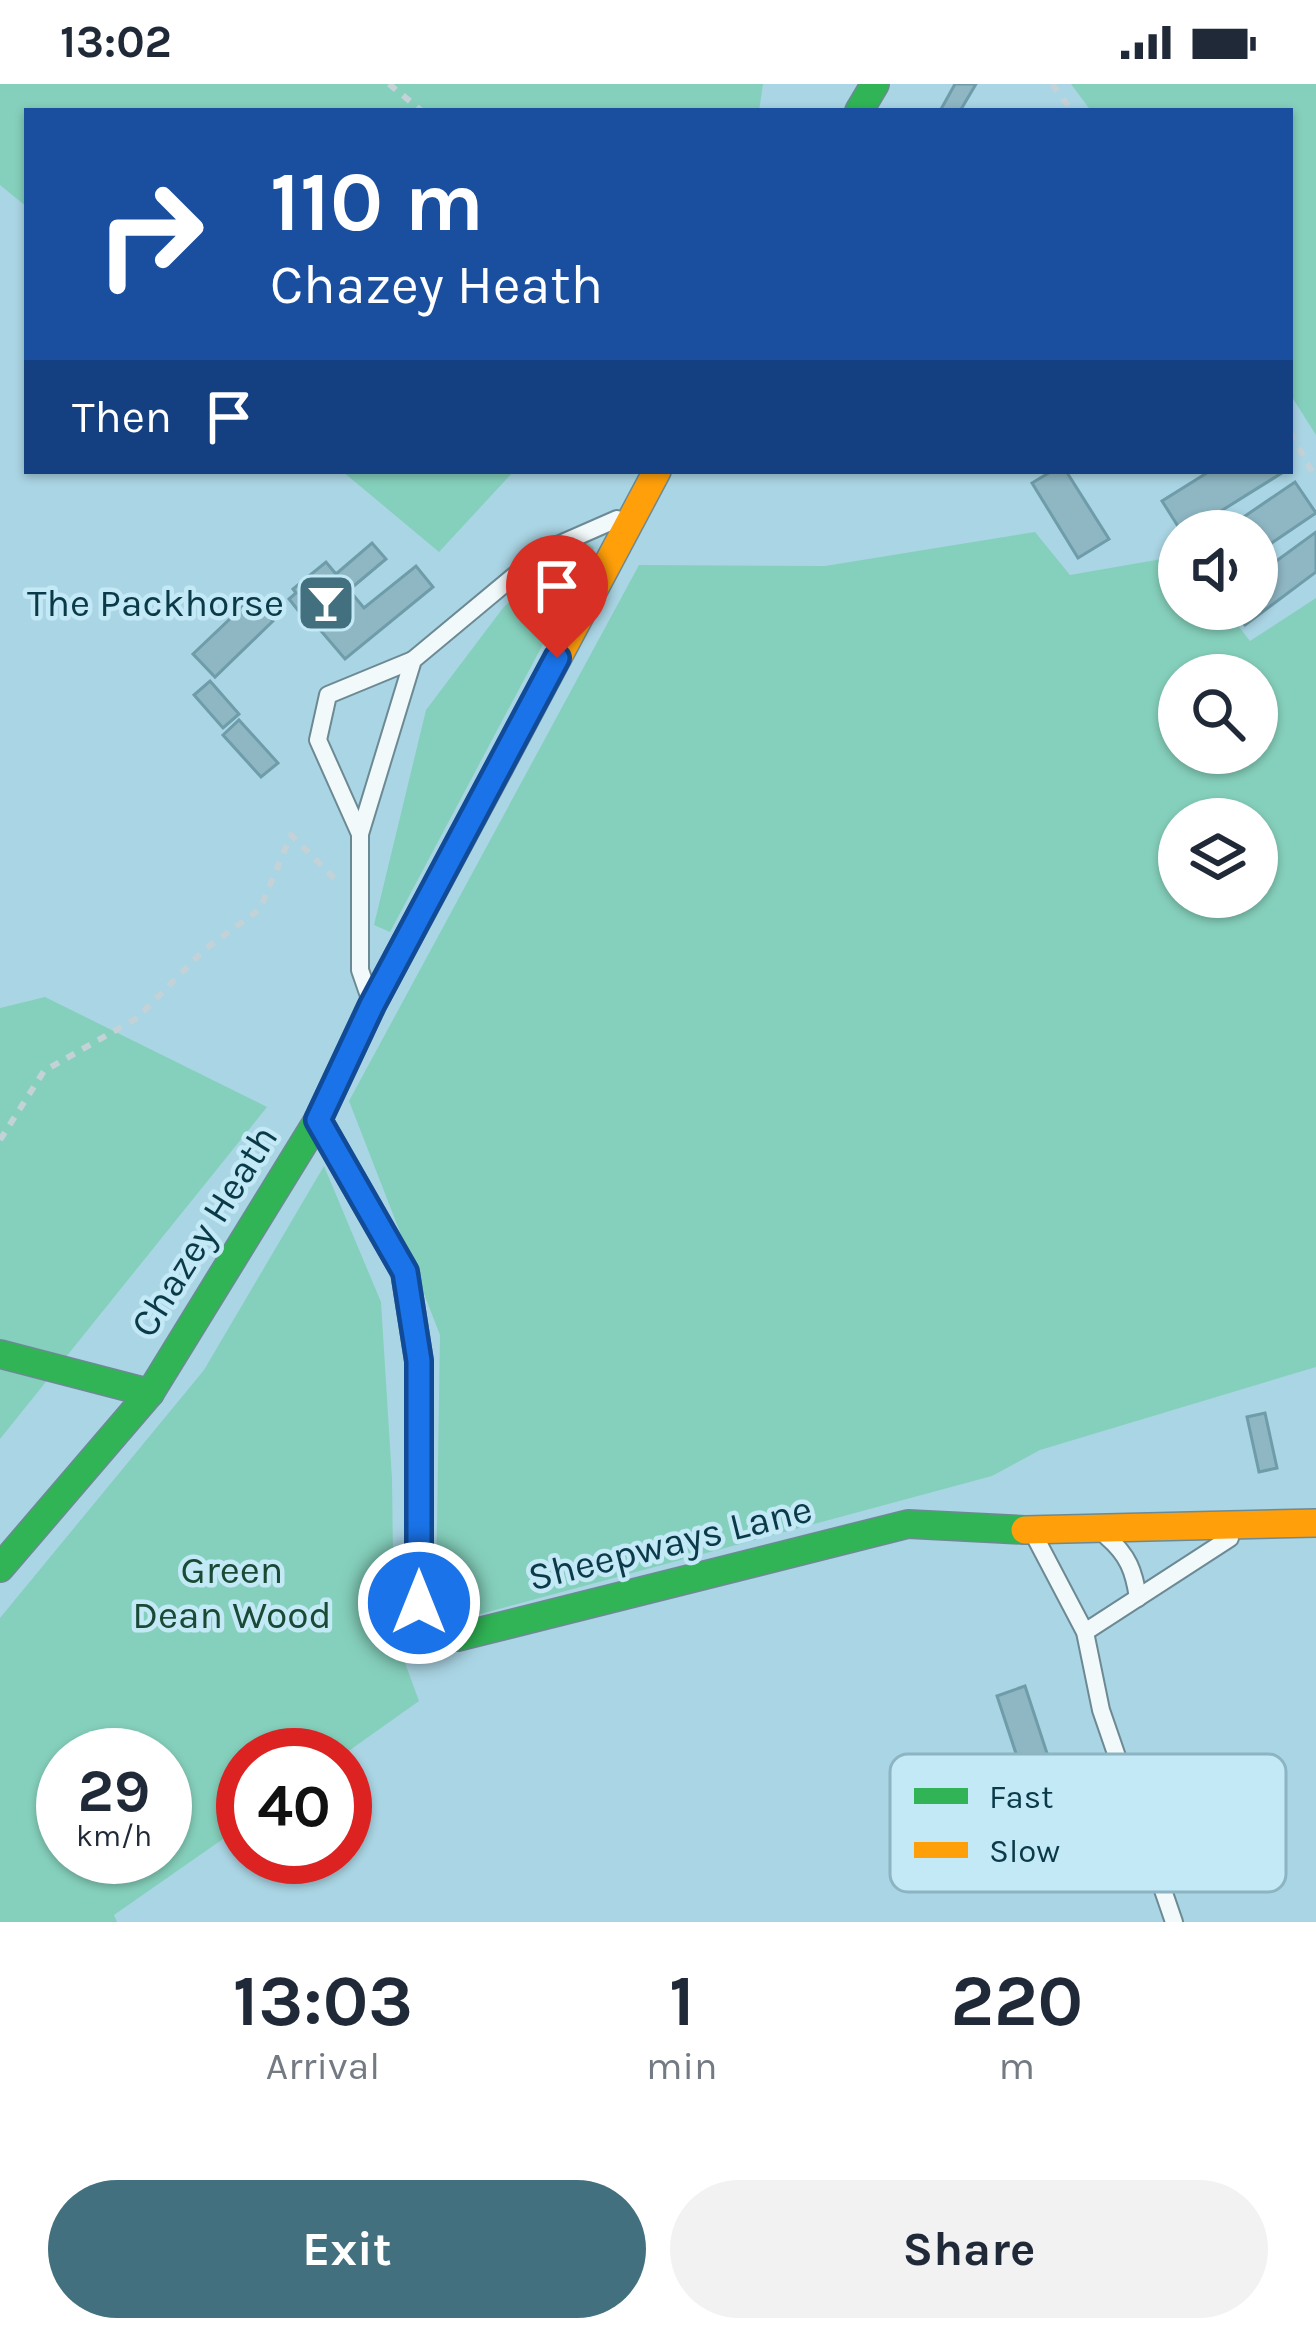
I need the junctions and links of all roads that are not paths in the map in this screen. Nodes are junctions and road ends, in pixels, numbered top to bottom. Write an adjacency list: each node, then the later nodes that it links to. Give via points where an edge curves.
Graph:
1 (655, 474): 2 (street, Chazey Heath)
2 (636, 511): 3 (lane, via 544,551); 5 (street, Chazey Heath)
3 (413, 660): 4 (lane); 4 (lane, via 328,694 318,740)
4 (360, 834): 5 (lane, via 361,970)
5 (372, 1005): 6 (street, Chazey Heath)
6 (318, 1120): 8 (street, Chazey Heath); 12 (street, Sheepways Lane, via 405,1272 419,1361 419,1603 458,1637 908,1524)
7 (0, 1354): 8 (street)
8 (151, 1394): 13 (street, Chazey Heath)
9 (1316, 1523): 10 (street, Sheepways Lane)
10 (1251, 1525): 11 (street, Sheepways Lane, via 1173,1534); 14 (lane)
11 (1097, 1528): 12 (street, Sheepways Lane); 14 (lane, via 1138,1567)
12 (1031, 1530): 15 (lane)
13 (0, 1568)
14 (1138, 1598): 15 (lane)
15 (1085, 1632): 16 (lane)
16 (1116, 1754)
17 (1164, 1892): 18 (lane)
18 (1174, 1922)

